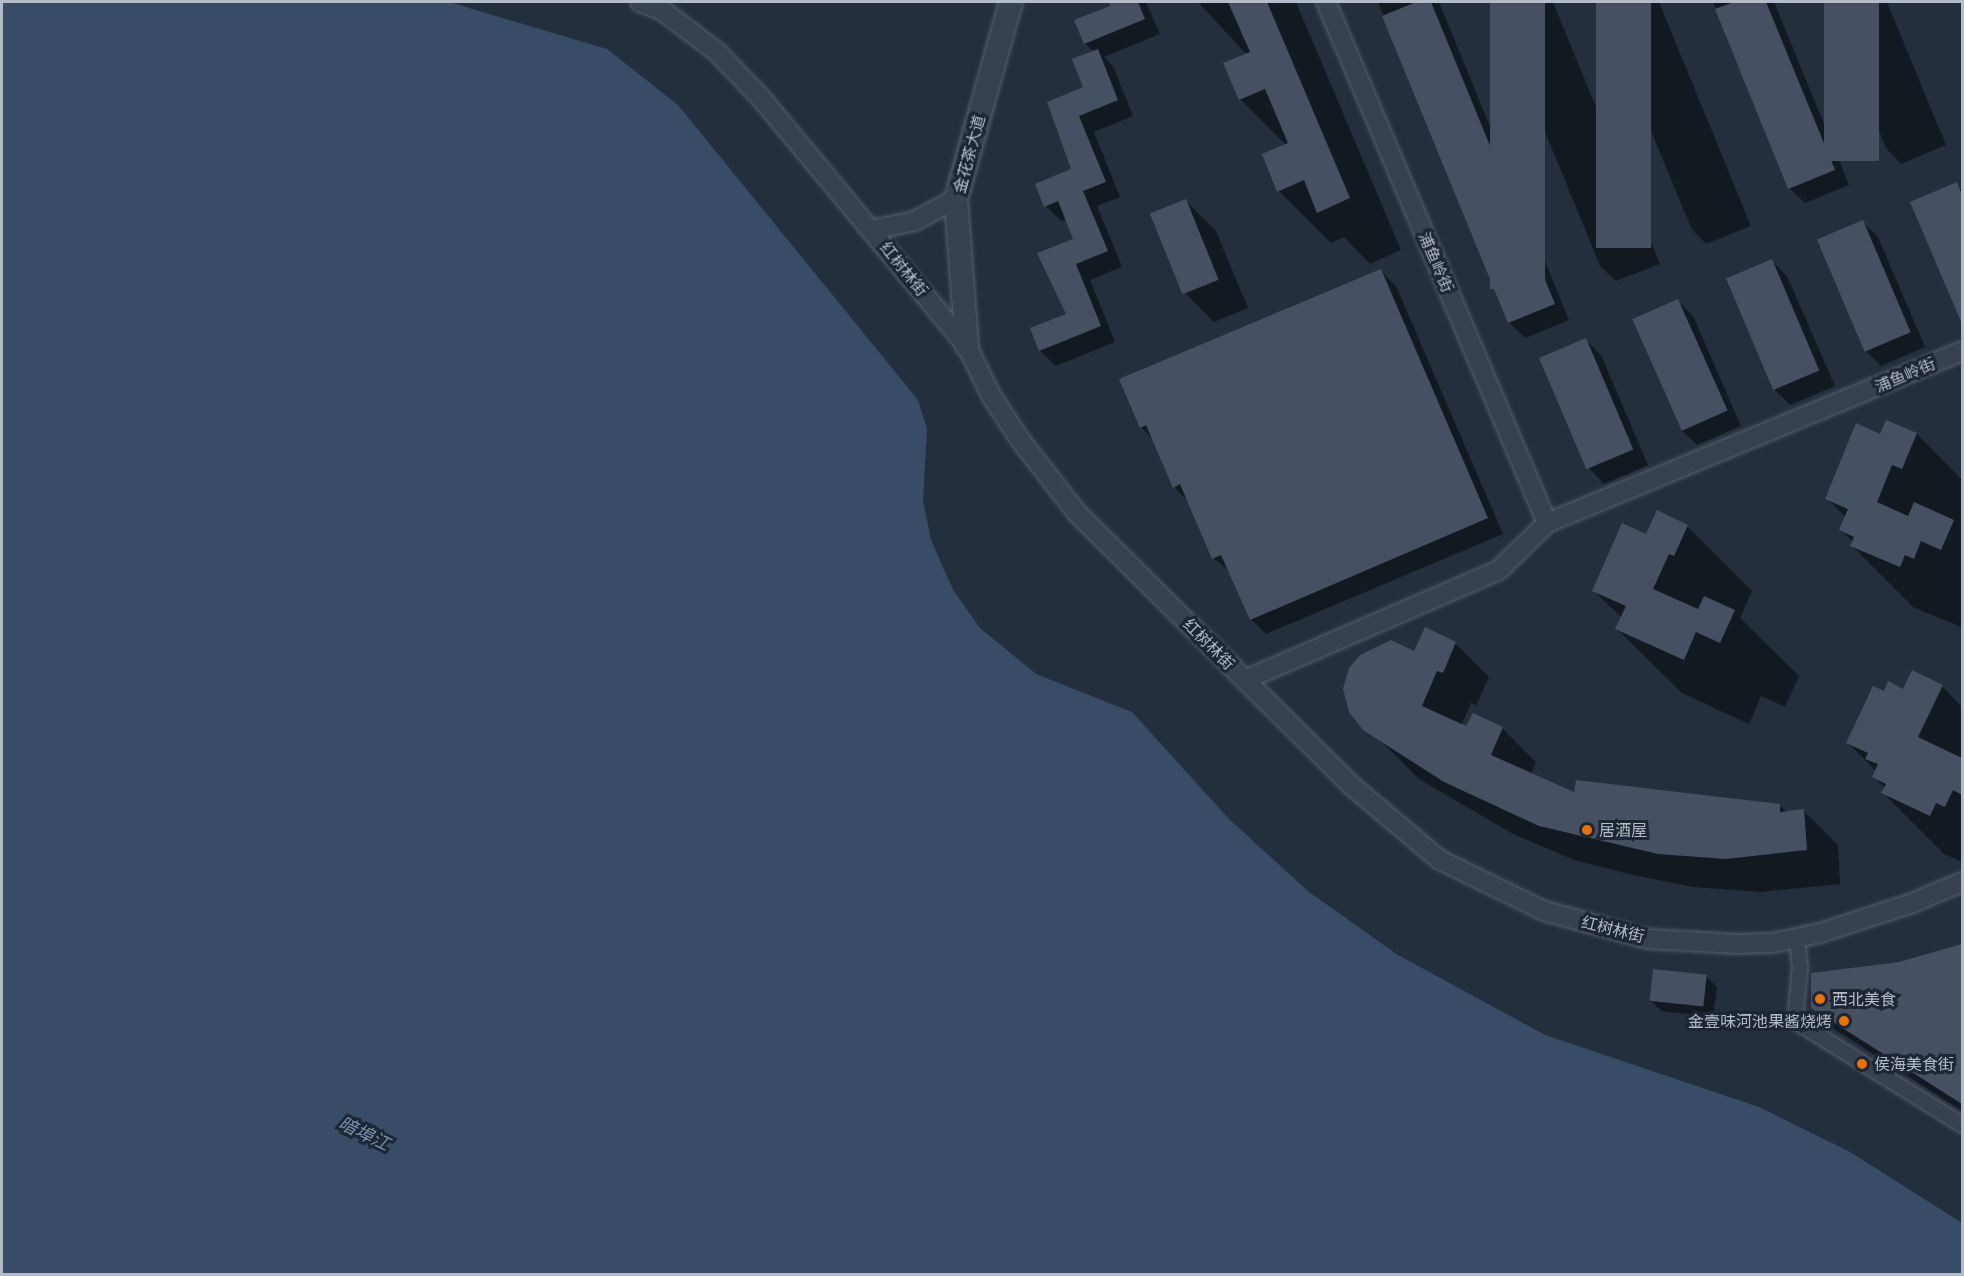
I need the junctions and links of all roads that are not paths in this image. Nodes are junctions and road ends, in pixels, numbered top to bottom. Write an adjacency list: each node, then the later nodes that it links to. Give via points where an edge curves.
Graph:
1 (640, 2): 5 (street, 红树林街, via 663,11 717,52 761,98)
2 (1011, 2): 4 (street, 金花茶大道)
3 (1326, 2): 8 (street, 浦鱼岭街)
4 (956, 199): 5 (street, via 915,222); 6 (street, 金花茶大道)
5 (871, 230): 6 (street, 红树林街)
6 (967, 346): 9 (street, 红树林街, via 992,397 1077,513)
7 (1962, 351): 8 (street, 浦鱼岭街)
8 (1547, 524): 9 (street, 浦鱼岭街, via 1498,570)
9 (1245, 680): 11 (street, 红树林街, via 1352,786 1440,860 1544,912 1648,939 1738,944)
10 (1962, 882): 11 (street, 红树林街, via 1910,904)
11 (1797, 939): 12 (street, via 1800,966 1796,1021)
12 (1962, 1125)

